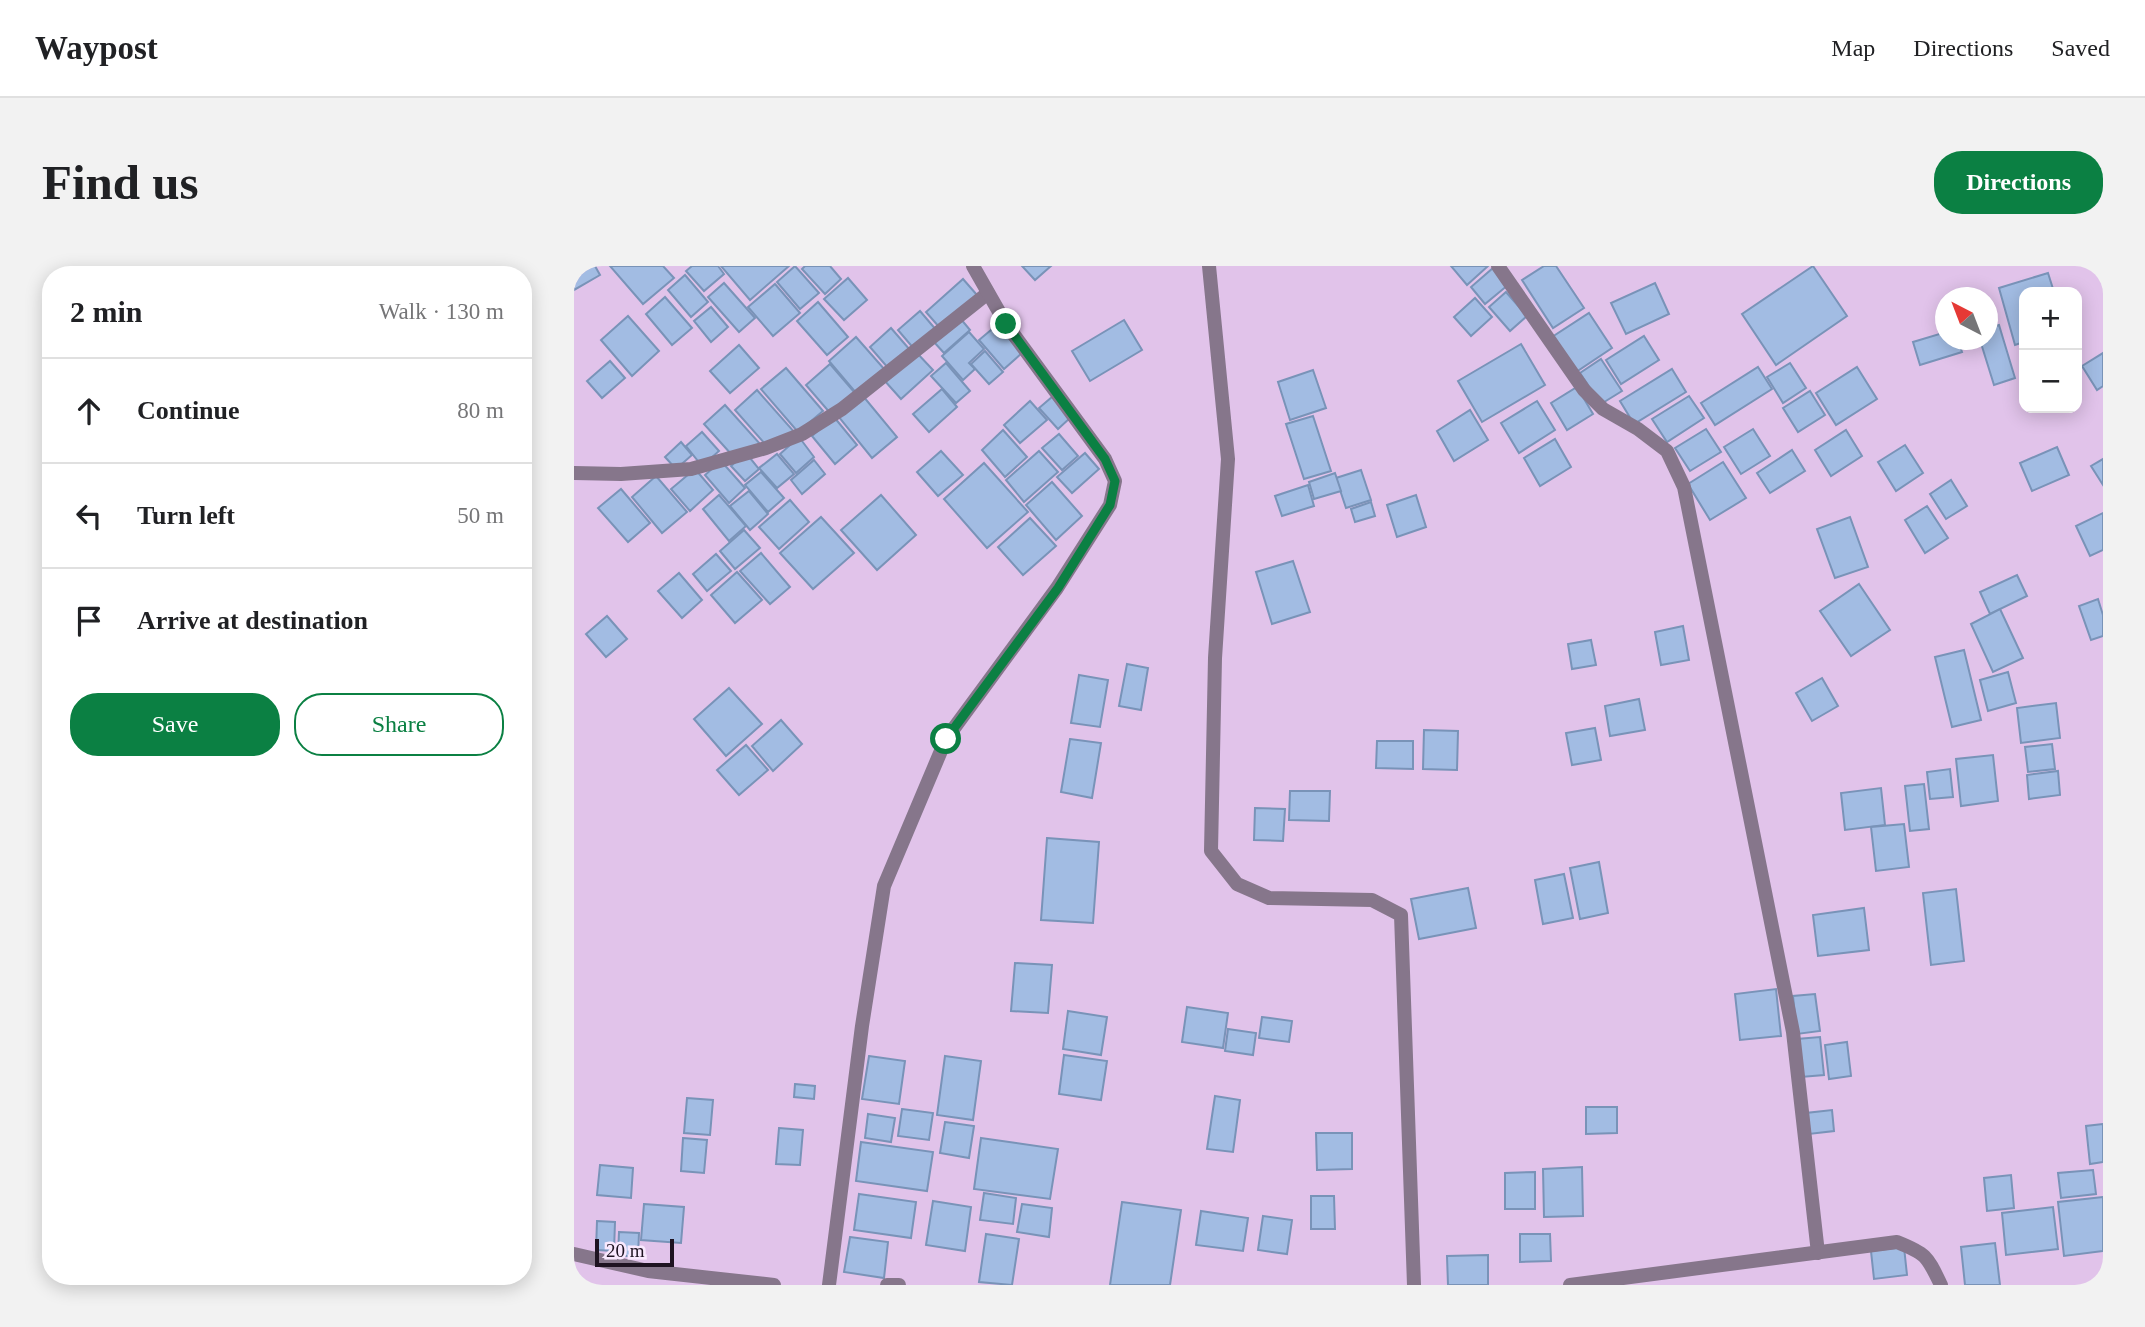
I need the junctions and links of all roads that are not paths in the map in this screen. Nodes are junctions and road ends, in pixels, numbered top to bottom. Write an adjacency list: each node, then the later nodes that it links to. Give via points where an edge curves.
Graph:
1 (973, 266): 4 (street)
2 (1209, 266): 12 (street, via 1228,459 1215,658 1211,851 1237,884 1269,898 1372,900 1401,915)
3 (1498, 266): 6 (street, via 1584,390 1603,409 1667,451 1684,487 1793,1032)
4 (988, 293): 5 (street, via 842,409 802,434 691,469); 9 (street, via 1105,459 1115,481 1110,505 1058,588 946,739 884,886)
5 (574, 473)
6 (1818, 1253): 13 (street); 14 (street, via 1897,1242 1922,1252)
7 (574, 1254): 8 (street, via 648,1271)
8 (774, 1285)
9 (829, 1285)
10 (887, 1285): 11 (street)
11 (899, 1285)
12 (1414, 1285)
13 (1570, 1285)
14 (1941, 1285)

